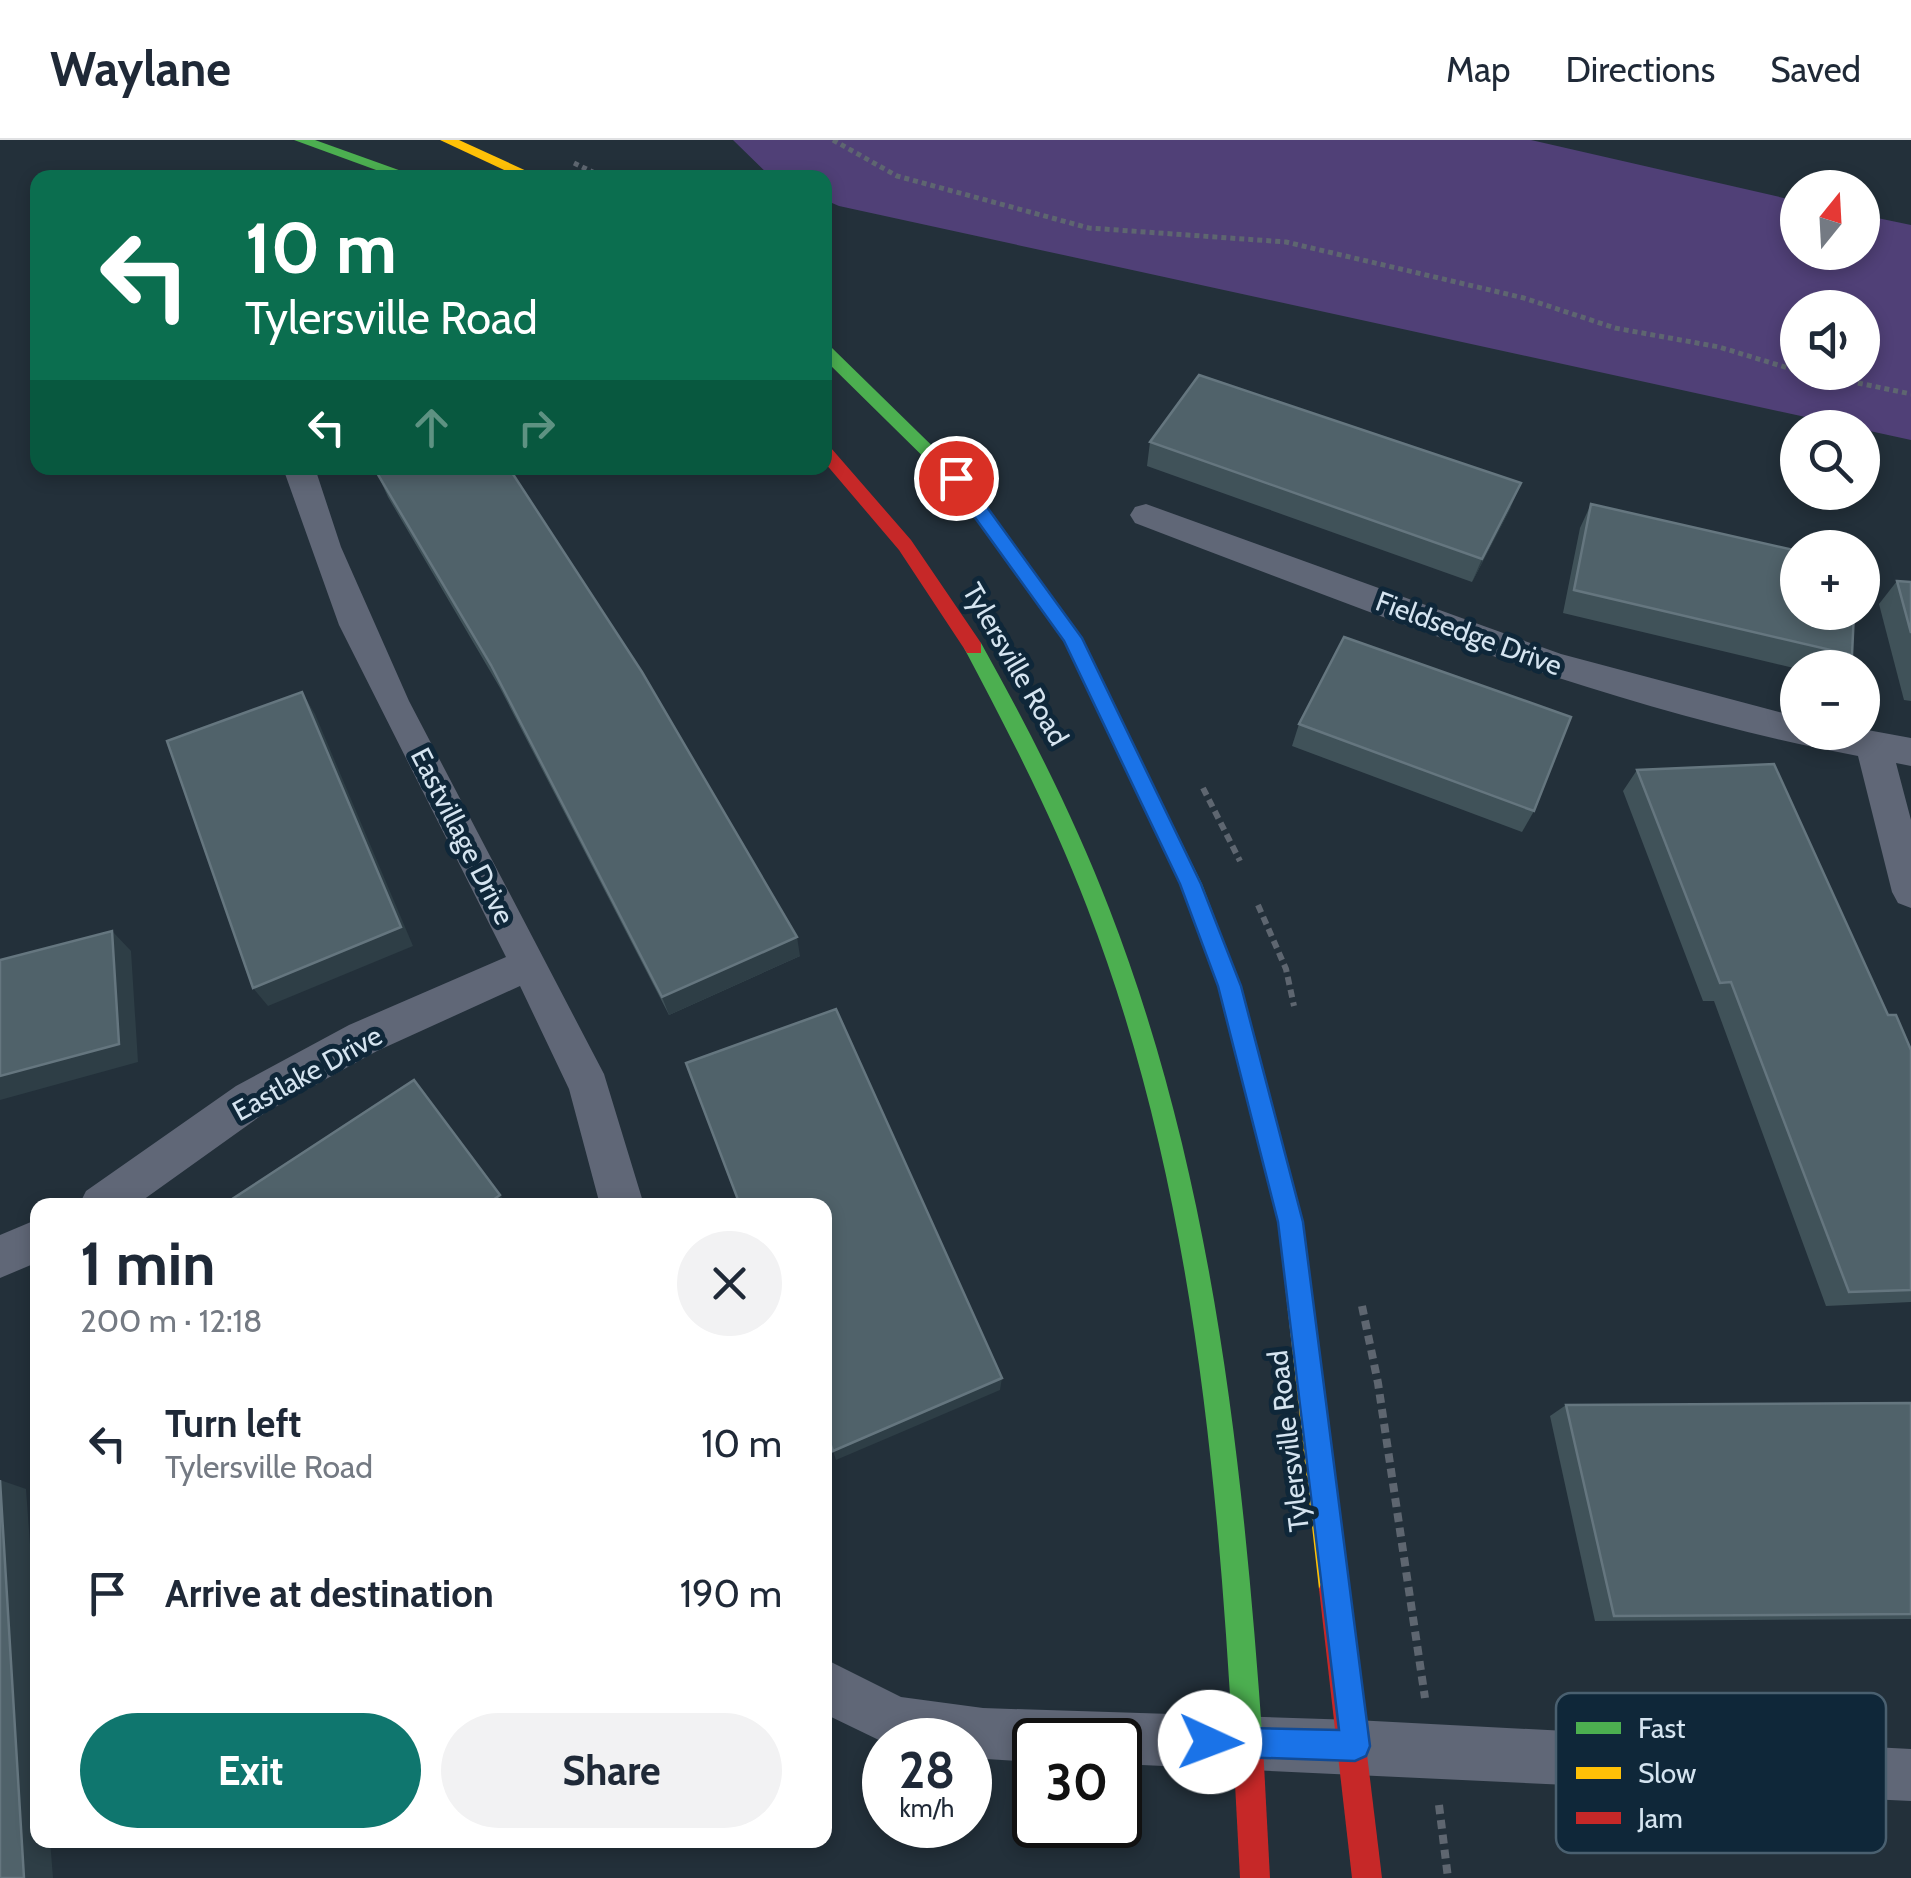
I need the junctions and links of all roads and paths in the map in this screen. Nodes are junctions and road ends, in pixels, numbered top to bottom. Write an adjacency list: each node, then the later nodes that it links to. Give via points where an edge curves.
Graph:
1 (302, 140): 4 (main road)
2 (447, 140): 5 (main road)
3 (833, 140): 7 (path, via 896,176 1089,228 1286,242)
4 (390, 170)
5 (516, 170)
6 (832, 358): 25 (main road, Tylersville Road, via 956,478 1072,638 1190,884 1230,986 1290,1222)
7 (1780, 366)
8 (1880, 388): 9 (path)
9 (1911, 394)
10 (832, 459): 24 (main road, Tylersville Road, via 882,510 970,636 1053,788 1158,1067 1202,1266 1228,1463)
11 (301, 475): 18 (street, Eastvillage Drive, via 360,632)
12 (1146, 515): 13 (street, Fieldsedge Drive, via 1552,664 1686,708)
13 (1780, 728)
14 (1880, 748): 16 (street, Fieldsedge Drive)
15 (1875, 750): 17 (street)
16 (1911, 752)
17 (1911, 892)
18 (528, 965): 19 (street, Eastlake Drive, via 363,1038 251,1099); 20 (street, Eastvillage Drive, via 585,1078)
19 (111, 1198)
20 (620, 1198)
21 (30, 1244): 22 (street)
22 (0, 1257)
23 (832, 1689): 24 (street, via 872,1713 967,1732)
24 (1248, 1743): 25 (street); 29 (main road, Tylersville Road)
25 (1355, 1746): 26 (street); 30 (main road, Tylersville Road)
26 (1556, 1756)
27 (1886, 1774): 28 (street)
28 (1911, 1775)
29 (1255, 1878)
30 (1367, 1878)

